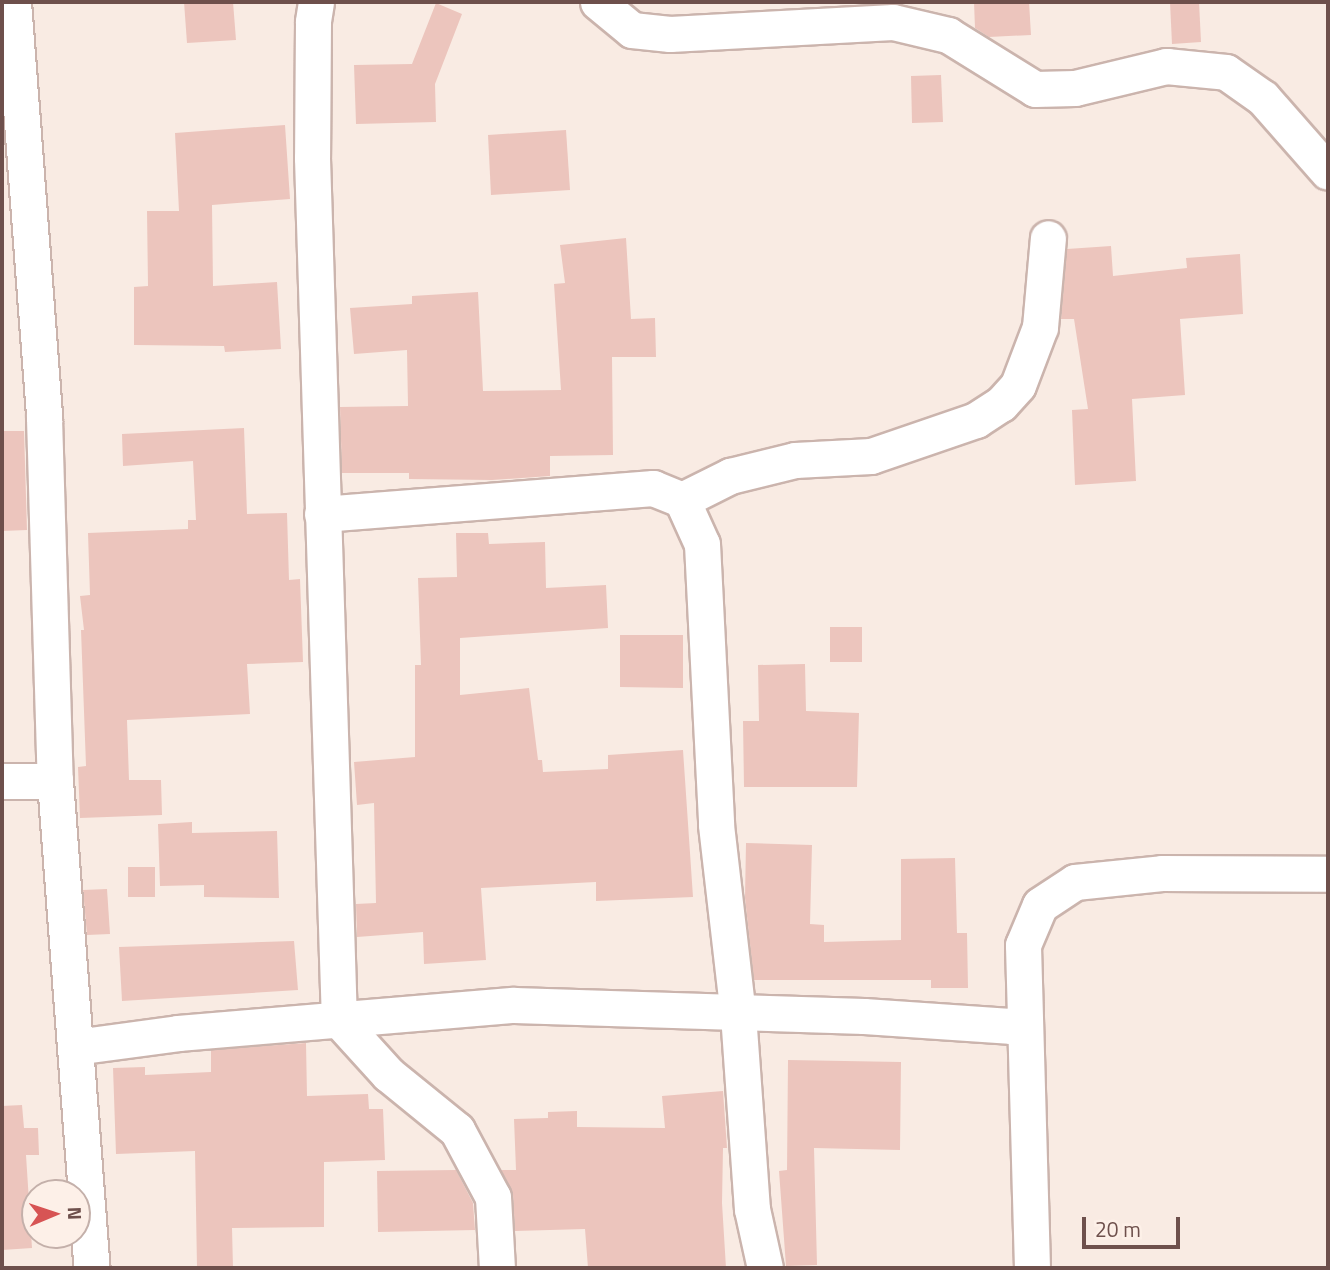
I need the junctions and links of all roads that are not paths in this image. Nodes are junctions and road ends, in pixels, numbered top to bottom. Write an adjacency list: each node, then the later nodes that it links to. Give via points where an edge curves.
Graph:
1 (13, 2): 9 (street, via 44,418)
2 (316, 2): 7 (street, via 312,158)
3 (598, 2): 4 (street, via 632,30 670,34 893,22 948,35 1034,89 1075,88 1166,66 1226,72 1263,99)
4 (1328, 172)
5 (1048, 238): 6 (street, via 1040,327 1018,385 1001,404 976,420 871,456 796,460 730,477)
6 (682, 500): 7 (street, via 653,488); 11 (street, via 702,544 716,825)
7 (322, 514): 12 (street)
8 (2, 781): 9 (street)
9 (55, 781): 14 (street)
10 (1328, 874): 13 (street, via 1162,873 1075,882 1040,905 1023,945)
11 (738, 1014): 12 (street, via 514,1005); 13 (street, via 864,1016); 17 (street, via 752,1209)
12 (339, 1020): 14 (street); 16 (street, via 388,1074 457,1130 493,1198)
13 (1026, 1027): 18 (street)
14 (75, 1047): 15 (street)
15 (92, 1268)
16 (497, 1268)
17 (765, 1268)
18 (1032, 1268)

